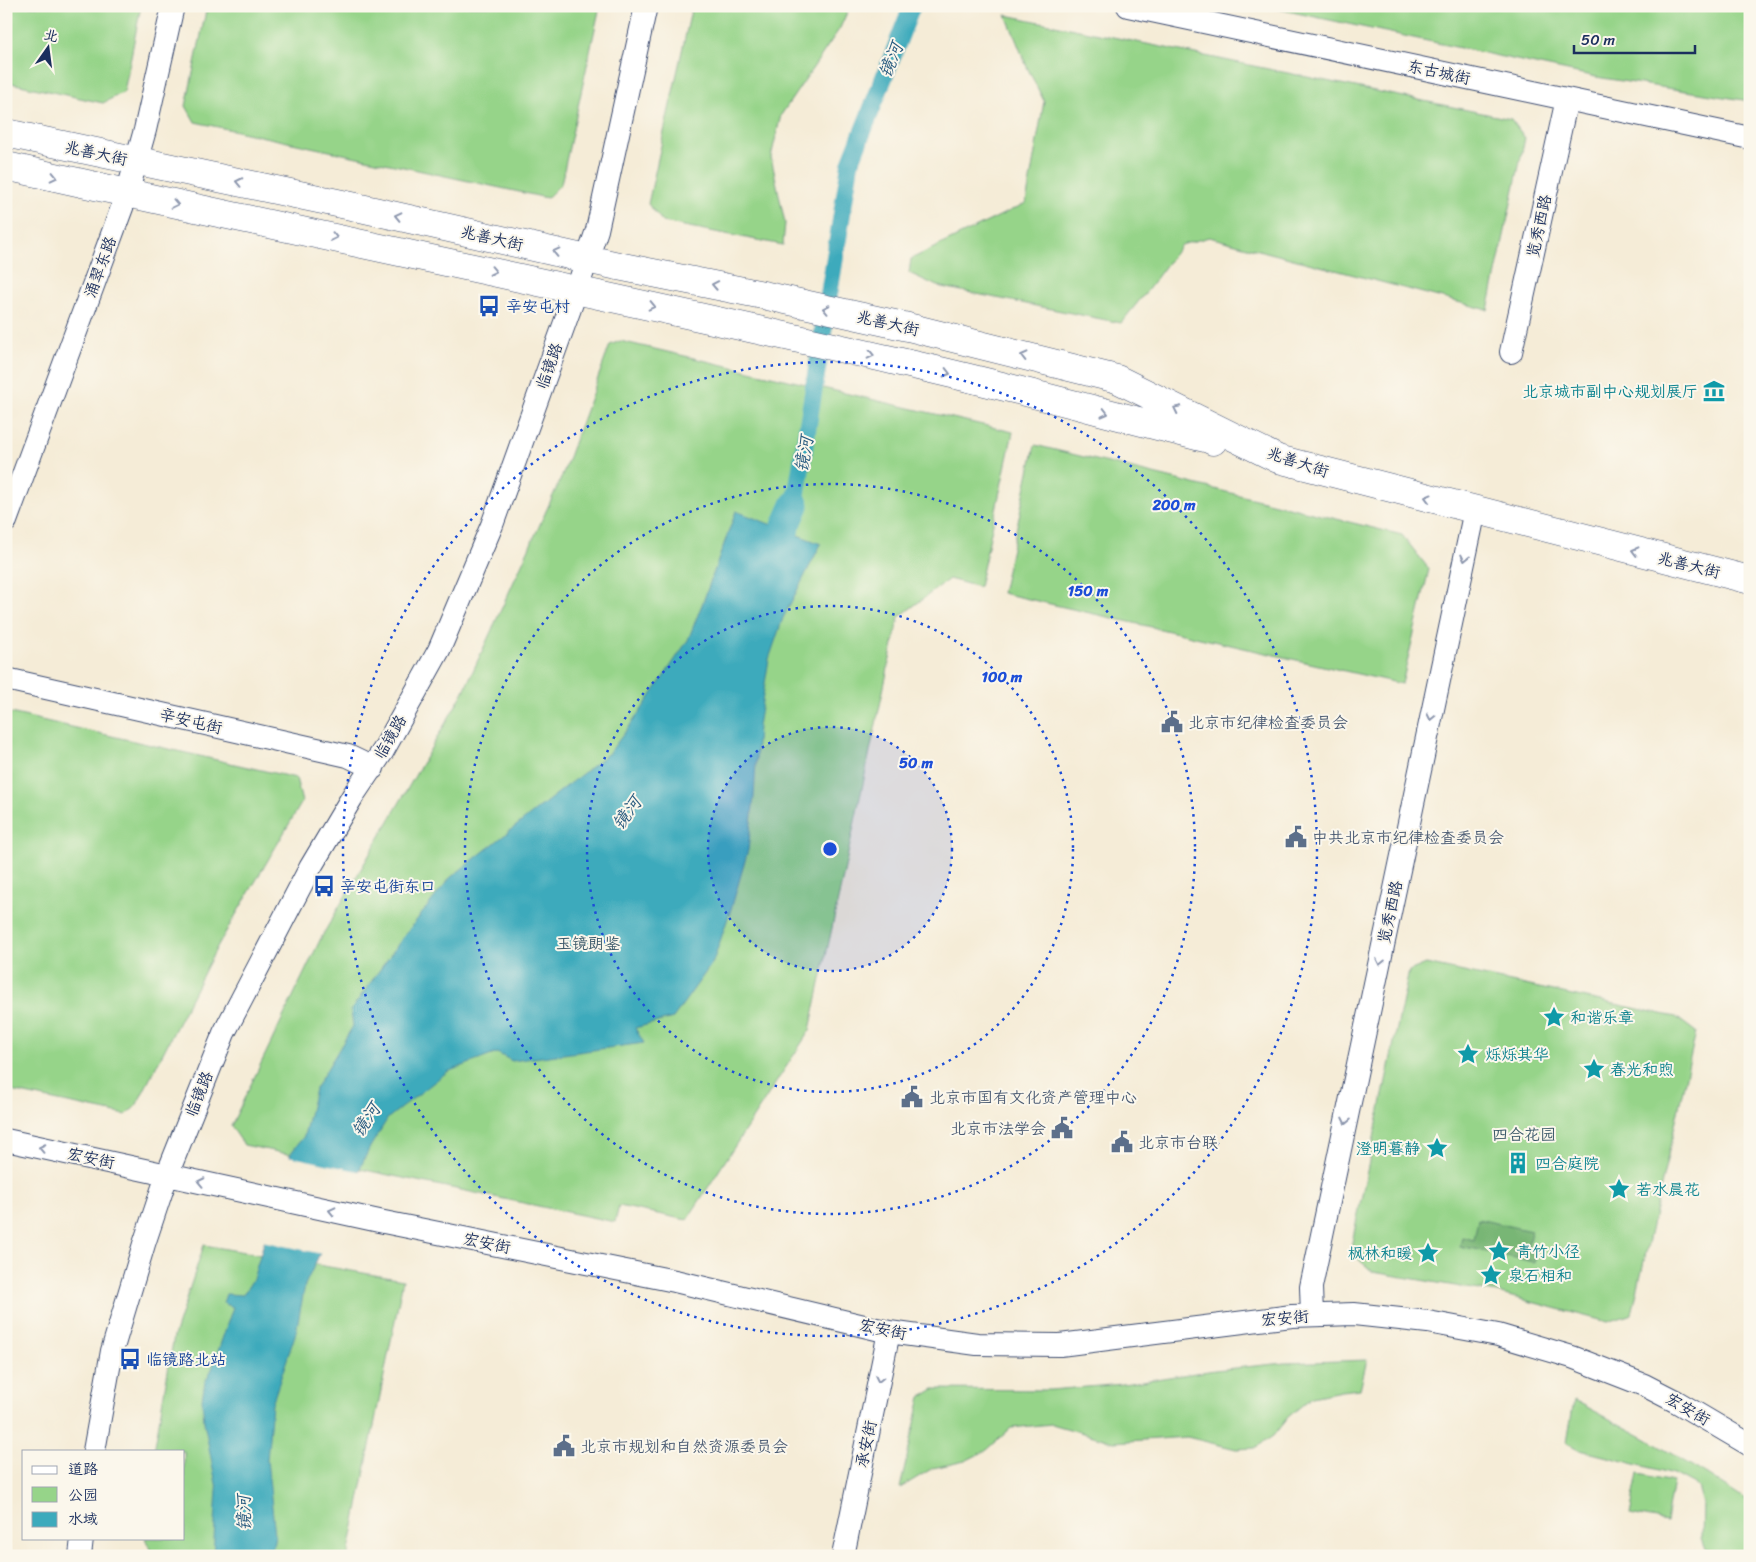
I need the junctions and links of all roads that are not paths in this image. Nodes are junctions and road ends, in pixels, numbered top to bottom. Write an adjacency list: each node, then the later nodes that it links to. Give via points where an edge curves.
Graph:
1 (173, 6): 7 (street, 涌翠东路)
2 (646, 6): 10 (street, 临镜路)
3 (1128, 6): 4 (street, 东古城街)
4 (1567, 99): 6 (street, 东古城街); 12 (street, 览秀西路)
5 (6, 132): 7 (main road, 兆善大街)
6 (1750, 138)
7 (137, 161): 9 (street, 涌翠东路); 10 (main road, 兆善大街, one-way to 7)
8 (6, 166): 9 (main road, 兆善大街, one-way to 9)
9 (127, 194): 11 (main road, 兆善大街, one-way to 11); 14 (street, 涌翠东路)
10 (588, 259): 11 (street, 临镜路); 13 (main road, 兆善大街, one-way to 10, via 1278,459 1118,379 908,327)
11 (578, 289): 13 (main road, 兆善大街, one-way to 13, via 900,361 1209,439 1255,469); 18 (street, 临镜路, via 492,525 442,641)
12 (1511, 352)
13 (1473, 519): 15 (main road, 兆善大街, one-way to 13); 16 (main road, 兆善大街); 21 (street, 览秀西路, one-way to 21, via 1311,1287)
14 (6, 521)
15 (1750, 580)
16 (1750, 600)
17 (6, 679): 18 (street, 辛安屯街, via 348,756)
18 (373, 768): 20 (street, 临镜路, via 310,868 224,1032)
19 (6, 1140): 20 (street, 宏安街, one-way to 19)
20 (166, 1175): 22 (street, 宏安街, one-way to 20, via 675,1281); 24 (street, 临镜路, via 112,1351)
21 (1312, 1315): 22 (street, 宏安街, via 1060,1345 977,1344); 23 (street, 宏安街, via 1354,1314 1428,1322 1498,1335 1572,1357 1644,1385)
22 (889, 1332): 27 (street, 承安街, one-way to 27)
23 (1750, 1445)
24 (94, 1450)
25 (82, 1540): 26 (street)
26 (80, 1556)
27 (843, 1556)

